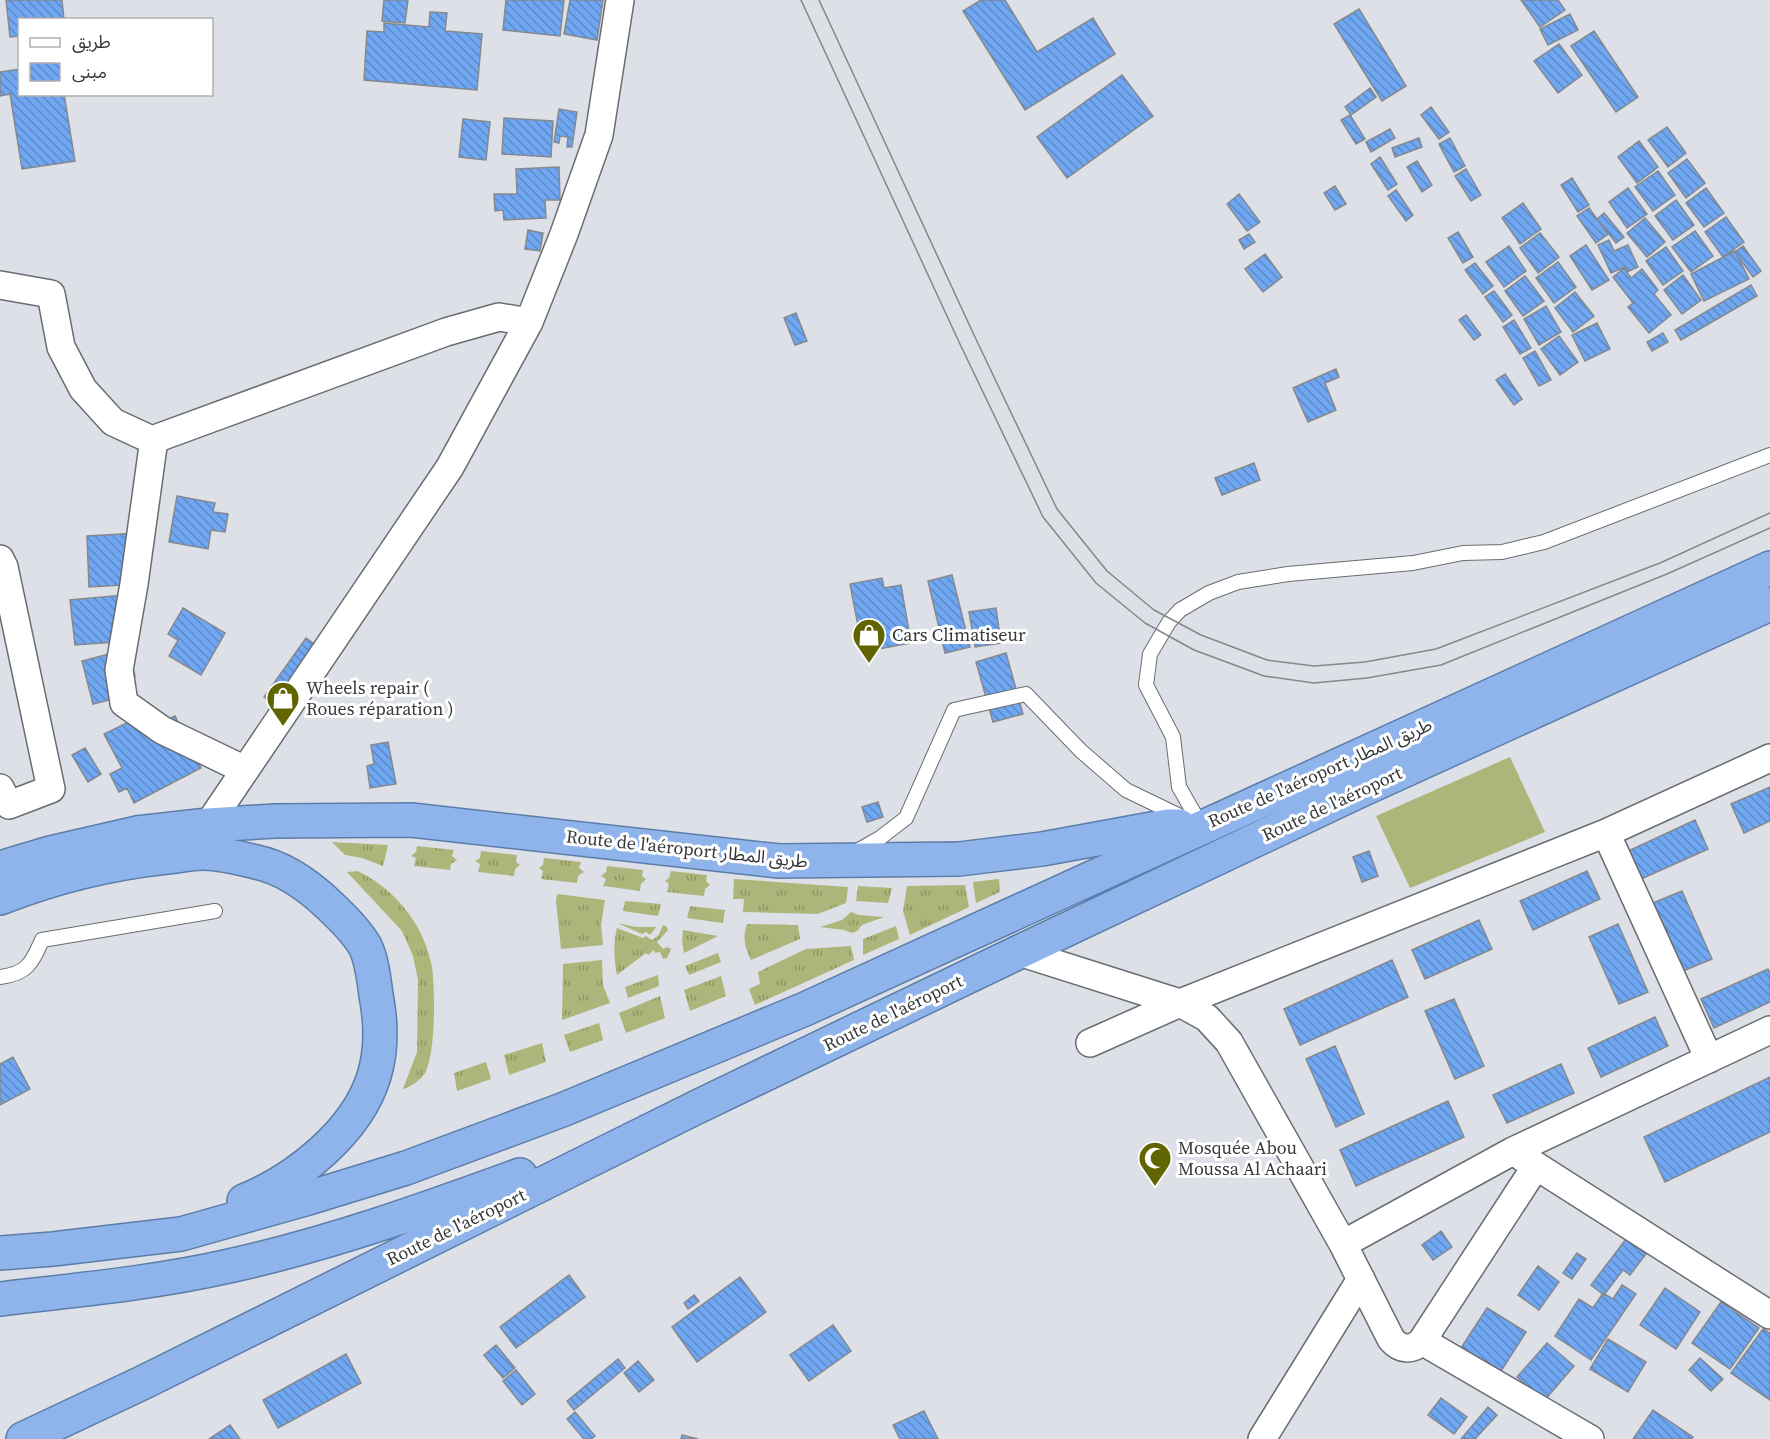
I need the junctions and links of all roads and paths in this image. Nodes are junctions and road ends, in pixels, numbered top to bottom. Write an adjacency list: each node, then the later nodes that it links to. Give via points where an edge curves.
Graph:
1 (620, 0): 3 (street, via 599,135)
2 (0, 285): 4 (street, via 51,294 60,347 83,389 113,422)
3 (529, 322): 4 (street, via 499,317 446,332); 10 (street, via 450,467)
4 (154, 439): 10 (street, via 119,670 124,703 162,730)
5 (1770, 455): 12 (lane, via 1544,542 1502,552 1463,553 1413,563 1238,582 1180,609 1150,654 1146,685 1173,737 1179,787)
6 (0, 559): 11 (street, via 51,789 9,805)
7 (1770, 568): 12 (highway, Route de l'aéroport طريق المطار)
8 (1770, 604): 19 (highway, Route de l'aéroport)
9 (1770, 758): 13 (street)
10 (245, 770): 14 (street)
11 (0, 789)
12 (1202, 826): 15 (highway, Route de l'aéroport طريق المطار, via 1168,826 1042,849 959,859); 15 (lane, via 1126,790 1081,751 1026,693 954,710 906,818 880,838); 29 (highway, via 806,1009 562,1110 406,1168 181,1234)
13 (1606, 833): 21 (street); 24 (street)
14 (206, 839): 15 (highway, Route de l'aéroport طريق المطار, via 275,821 411,820 779,861); 16 (highway, Route de l'aéroport طريق المطار, via 137,833); 17 (highway, via 37,884); 29 (highway, via 296,878 341,916 366,947 378,1005 380,1039 374,1076 360,1106 339,1134 309,1164 279,1185 192,1218)
15 (836, 862)
16 (0, 868)
17 (0, 898)
18 (215, 911): 20 (lane, via 42,940 30,966)
19 (1018, 952): 21 (street); 25 (highway, Route de l'aéroport)
20 (0, 977)
21 (1180, 1003): 23 (street); 28 (street, via 1207,1018 1229,1042)
22 (1770, 1030): 24 (street)
23 (1090, 1043)
24 (1709, 1059): 26 (street)
25 (695, 1108): 32 (highway, via 468,1194 315,1245 158,1280); 35 (highway, Route de l'aéroport)
26 (1513, 1151): 27 (street); 28 (street)
27 (1536, 1166): 33 (street); 34 (street)
28 (1343, 1244): 31 (street)
29 (53, 1249): 30 (highway)
30 (0, 1253)
31 (1361, 1279): 34 (street, via 1394,1342 1408,1349); 36 (street)
32 (0, 1299)
33 (1770, 1315)
34 (1422, 1341): 37 (street)
35 (23, 1439)
36 (1262, 1439)
37 (1590, 1439)

